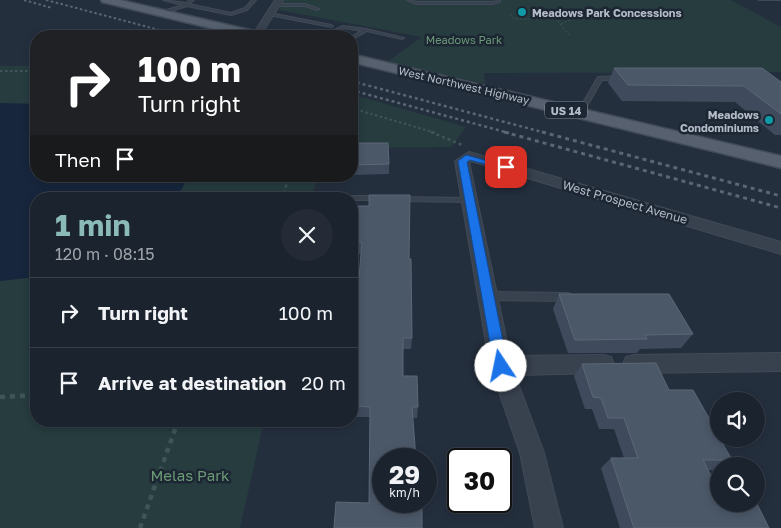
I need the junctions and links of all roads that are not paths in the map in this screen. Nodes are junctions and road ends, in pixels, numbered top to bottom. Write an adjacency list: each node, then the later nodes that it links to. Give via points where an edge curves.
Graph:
1 (106, 0): 13 (main road)
2 (164, 0): 10 (lane)
3 (192, 0): 10 (lane)
4 (254, 0): 11 (lane, via 238,14)
5 (498, 0): 6 (lane, via 492,4)
6 (409, 1): 8 (lane)
7 (277, 2): 12 (lane); 14 (street)
8 (403, 2)
9 (208, 4): 11 (lane)
10 (186, 5): 11 (lane); 13 (lane)
11 (204, 9)
12 (317, 9)
13 (161, 13): 16 (main road)
14 (270, 14): 15 (lane); 17 (street)
15 (330, 26)
16 (232, 30)
17 (261, 30)
18 (336, 30): 19 (lane, via 343,27)
19 (366, 30): 20 (lane); 21 (lane)
20 (358, 35)
21 (402, 38)
22 (358, 60): 24 (main road, West Northwest Highway / US 14)
23 (630, 78): 24 (lane, via 600,78)
24 (580, 113): 25 (main road, West Northwest Highway / US 14)
25 (781, 162)
26 (358, 198): 27 (lane)
27 (469, 200): 28 (street, West Prospect Avenue, via 462,161 469,156); 29 (street)
28 (781, 248)
29 (488, 296): 30 (lane); 32 (street)
30 (574, 297)
31 (781, 362): 32 (street)
32 (501, 366): 33 (street, via 532,453)
33 (549, 528)

